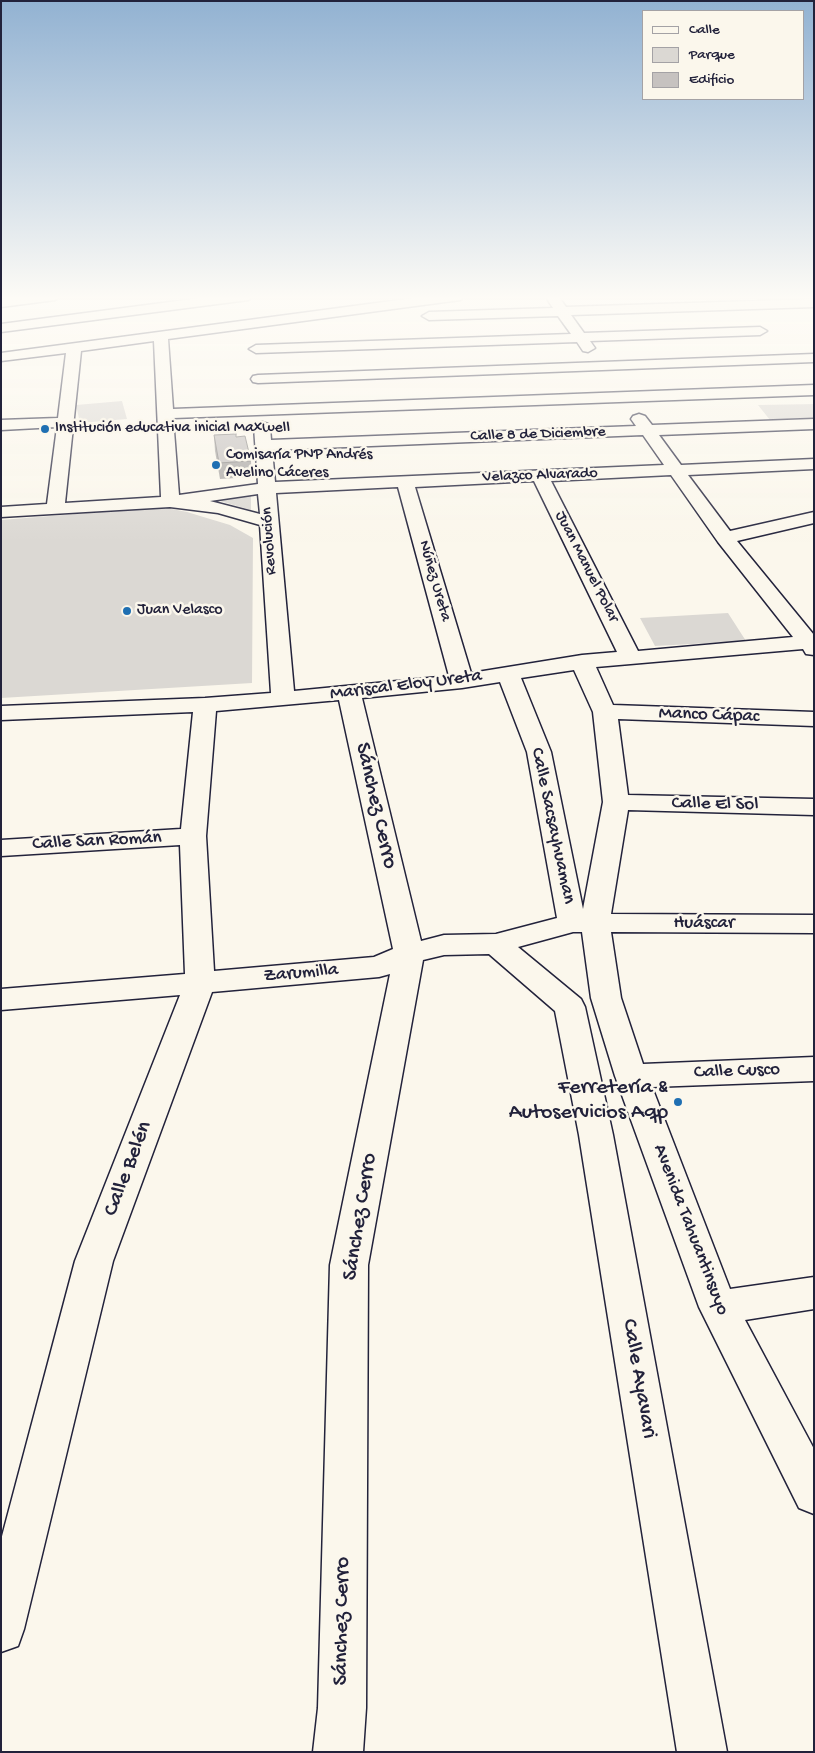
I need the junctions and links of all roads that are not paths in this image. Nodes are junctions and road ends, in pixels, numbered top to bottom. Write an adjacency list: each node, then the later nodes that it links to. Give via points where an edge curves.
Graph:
1 (70, 378): 10 (street)
2 (164, 378): 9 (street)
3 (291, 378): 5 (street)
4 (609, 378): 7 (street)
5 (258, 379): 8 (street, Revolución)
6 (814, 390): 7 (street)
7 (624, 398): 8 (street); 13 (street)
8 (262, 410): 9 (street); 14 (street, Revolución)
9 (166, 414): 20 (street)
10 (65, 422): 12 (street); 21 (street)
11 (814, 424): 13 (street, Calle 8 de Diciembre)
12 (1, 425)
13 (648, 430): 14 (street, Calle 8 de Diciembre); 16 (street)
14 (263, 445): 19 (street, Revolución)
15 (814, 464): 16 (street, Velazco Alvarado)
16 (676, 470): 17 (street, Velazco Alvarado); 27 (street)
17 (540, 476): 18 (street, Velazco Alvarado); 29 (street, Juan Manuel Polar)
18 (406, 482): 19 (street, Velazco Alvarado); 32 (street, Núñez Ureta)
19 (266, 488): 20 (street, Velazco Alvarado); 24 (street, Revolución)
20 (170, 502): 21 (street); 24 (street, via 220,508)
21 (55, 509): 22 (street)
22 (1, 512)
23 (814, 517): 25 (street)
24 (269, 522): 34 (street, Revolución)
25 (794, 522): 26 (street); 27 (street)
26 (814, 531)
27 (725, 538): 28 (street)
28 (813, 644): 29 (street, Mariscal Eloy Ureta)
29 (631, 659): 30 (street, Mariscal Eloy Ureta)
30 (582, 662): 31 (street, Mariscal Eloy Ureta); 36 (street, Avenida Tahuantinsuyo)
31 (508, 673): 32 (street, Mariscal Eloy Ureta); 43 (street, Calle Sacsayhuaman, via 539,752)
32 (462, 681): 33 (street, Mariscal Eloy Ureta)
33 (349, 692): 34 (street, Mariscal Eloy Ureta); 46 (street, Sánchez Cerro)
34 (283, 700): 35 (street, Mariscal Eloy Ureta)
35 (204, 705): 37 (street, Mariscal Eloy Ureta); 41 (street, Calle Belén)
36 (605, 712): 38 (street, Manco Cápac); 39 (street, Avenida Tahuantinsuyo)
37 (1, 713)
38 (814, 719)
39 (616, 802): 40 (street, Calle El Sol); 43 (street, Avenida Tahuantinsuyo)
40 (814, 807)
41 (193, 836): 42 (street, Calle San Román); 47 (street, Calle Belén)
42 (1, 848)
43 (583, 923): 44 (street, Huáscar); 45 (street, Zarumilla); 49 (street, Avenida Tahuantinsuyo)
44 (814, 924)
45 (496, 944): 46 (street, Zarumilla, via 444,945); 49 (street)
46 (409, 954): 47 (street, Zarumilla, via 379,967); 56 (street, Sánchez Cerro, via 349,1264 342,1708)
47 (200, 983): 48 (street, Zarumilla); 55 (street, Calle Belén, via 94,1261)
48 (1, 1000)
49 (588, 1002): 51 (street, Avenida Tahuantinsuyo); 57 (street, Calle Ayavari, via 596,1135)
50 (814, 1069): 51 (street, Calle Cusco)
51 (631, 1076): 53 (street, Avenida Tahuantinsuyo)
52 (814, 1294): 53 (street)
53 (718, 1307): 54 (street, Avenida Tahuantinsuyo)
54 (814, 1493)
55 (1, 1629)
56 (338, 1752)
57 (702, 1752)

